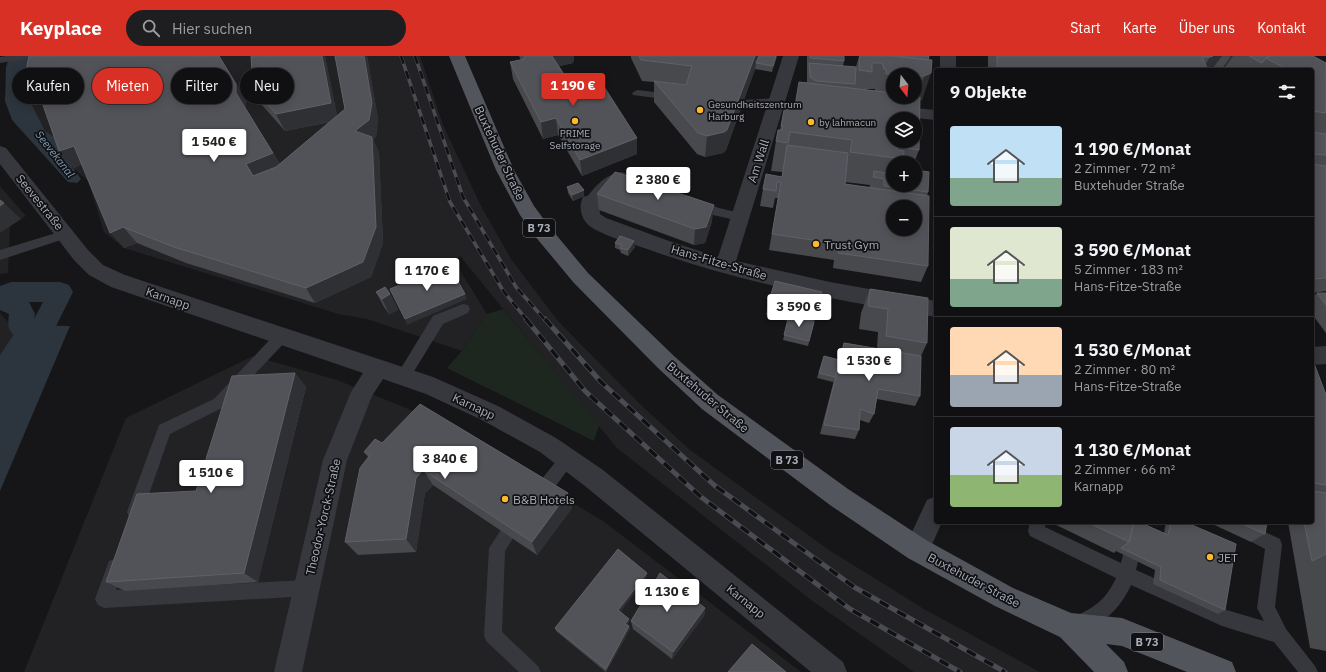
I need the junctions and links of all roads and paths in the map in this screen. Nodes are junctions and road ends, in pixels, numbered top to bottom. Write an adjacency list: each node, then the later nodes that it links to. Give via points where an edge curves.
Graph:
1 (25, 56): 5 (lane)
2 (457, 56): 34 (main road, Buxtehuder Straße / B 73, via 516,191 540,230 581,278 710,402 839,497)
3 (791, 56): 9 (street, Am Wall)
4 (948, 56): 6 (street)
5 (3, 60)
6 (948, 68)
7 (637, 93): 8 (lane)
8 (681, 97)
9 (785, 102): 10 (lane); 17 (street, Am Wall)
10 (743, 103)
11 (872, 109): 12 (street)
12 (934, 114)
13 (0, 152): 18 (street, Seevestraße)
14 (634, 181): 16 (lane, via 619,176 602,186)
15 (685, 200): 17 (lane, via 717,212)
16 (590, 202): 20 (street, Hans-Fitze-Straße, via 590,213 599,223)
17 (740, 217): 20 (street, Am Wall)
18 (66, 234): 19 (lane); 23 (street, Karnapp, via 96,270 118,281)
19 (0, 255)
20 (725, 266): 21 (street, Hans-Fitze-Straße, via 835,291)
21 (934, 309)
22 (462, 310): 25 (lane, via 438,320)
23 (282, 336): 24 (street, Karnapp); 31 (lane, via 219,403 164,430)
24 (378, 369): 25 (street, Karnapp); 37 (street, Theodor-Yorck-Straße, via 362,392 336,460)
25 (403, 377): 26 (street, Karnapp, via 490,413 548,445)
26 (567, 459): 27 (lane); 42 (street, Karnapp, via 594,478)
27 (543, 490)
28 (934, 512): 34 (street)
29 (1038, 524): 36 (lane, via 1036,530)
30 (1138, 524): 36 (lane)
31 (130, 526)
32 (1252, 534): 39 (lane, via 1274,544 1266,608)
33 (507, 535): 41 (lane, via 497,548 493,636)
34 (917, 549): 38 (main road, Buxtehuder Straße / B 73, via 1004,597)
35 (120, 555): 37 (lane, via 104,599)
36 (1126, 574): 38 (lane, via 1108,607 1098,615); 39 (lane, via 1222,617)
37 (307, 588): 40 (street, Theodor-Yorck-Straße)
38 (1070, 628): 43 (main road, Buxtehuder Straße / B 73); 44 (main road, Buxtehuder Straße / B 73, via 1122,632)
39 (1280, 635): 45 (lane)
40 (288, 672)
41 (532, 672)
42 (833, 672)
43 (1114, 672)
44 (1222, 672)
45 (1309, 672)

